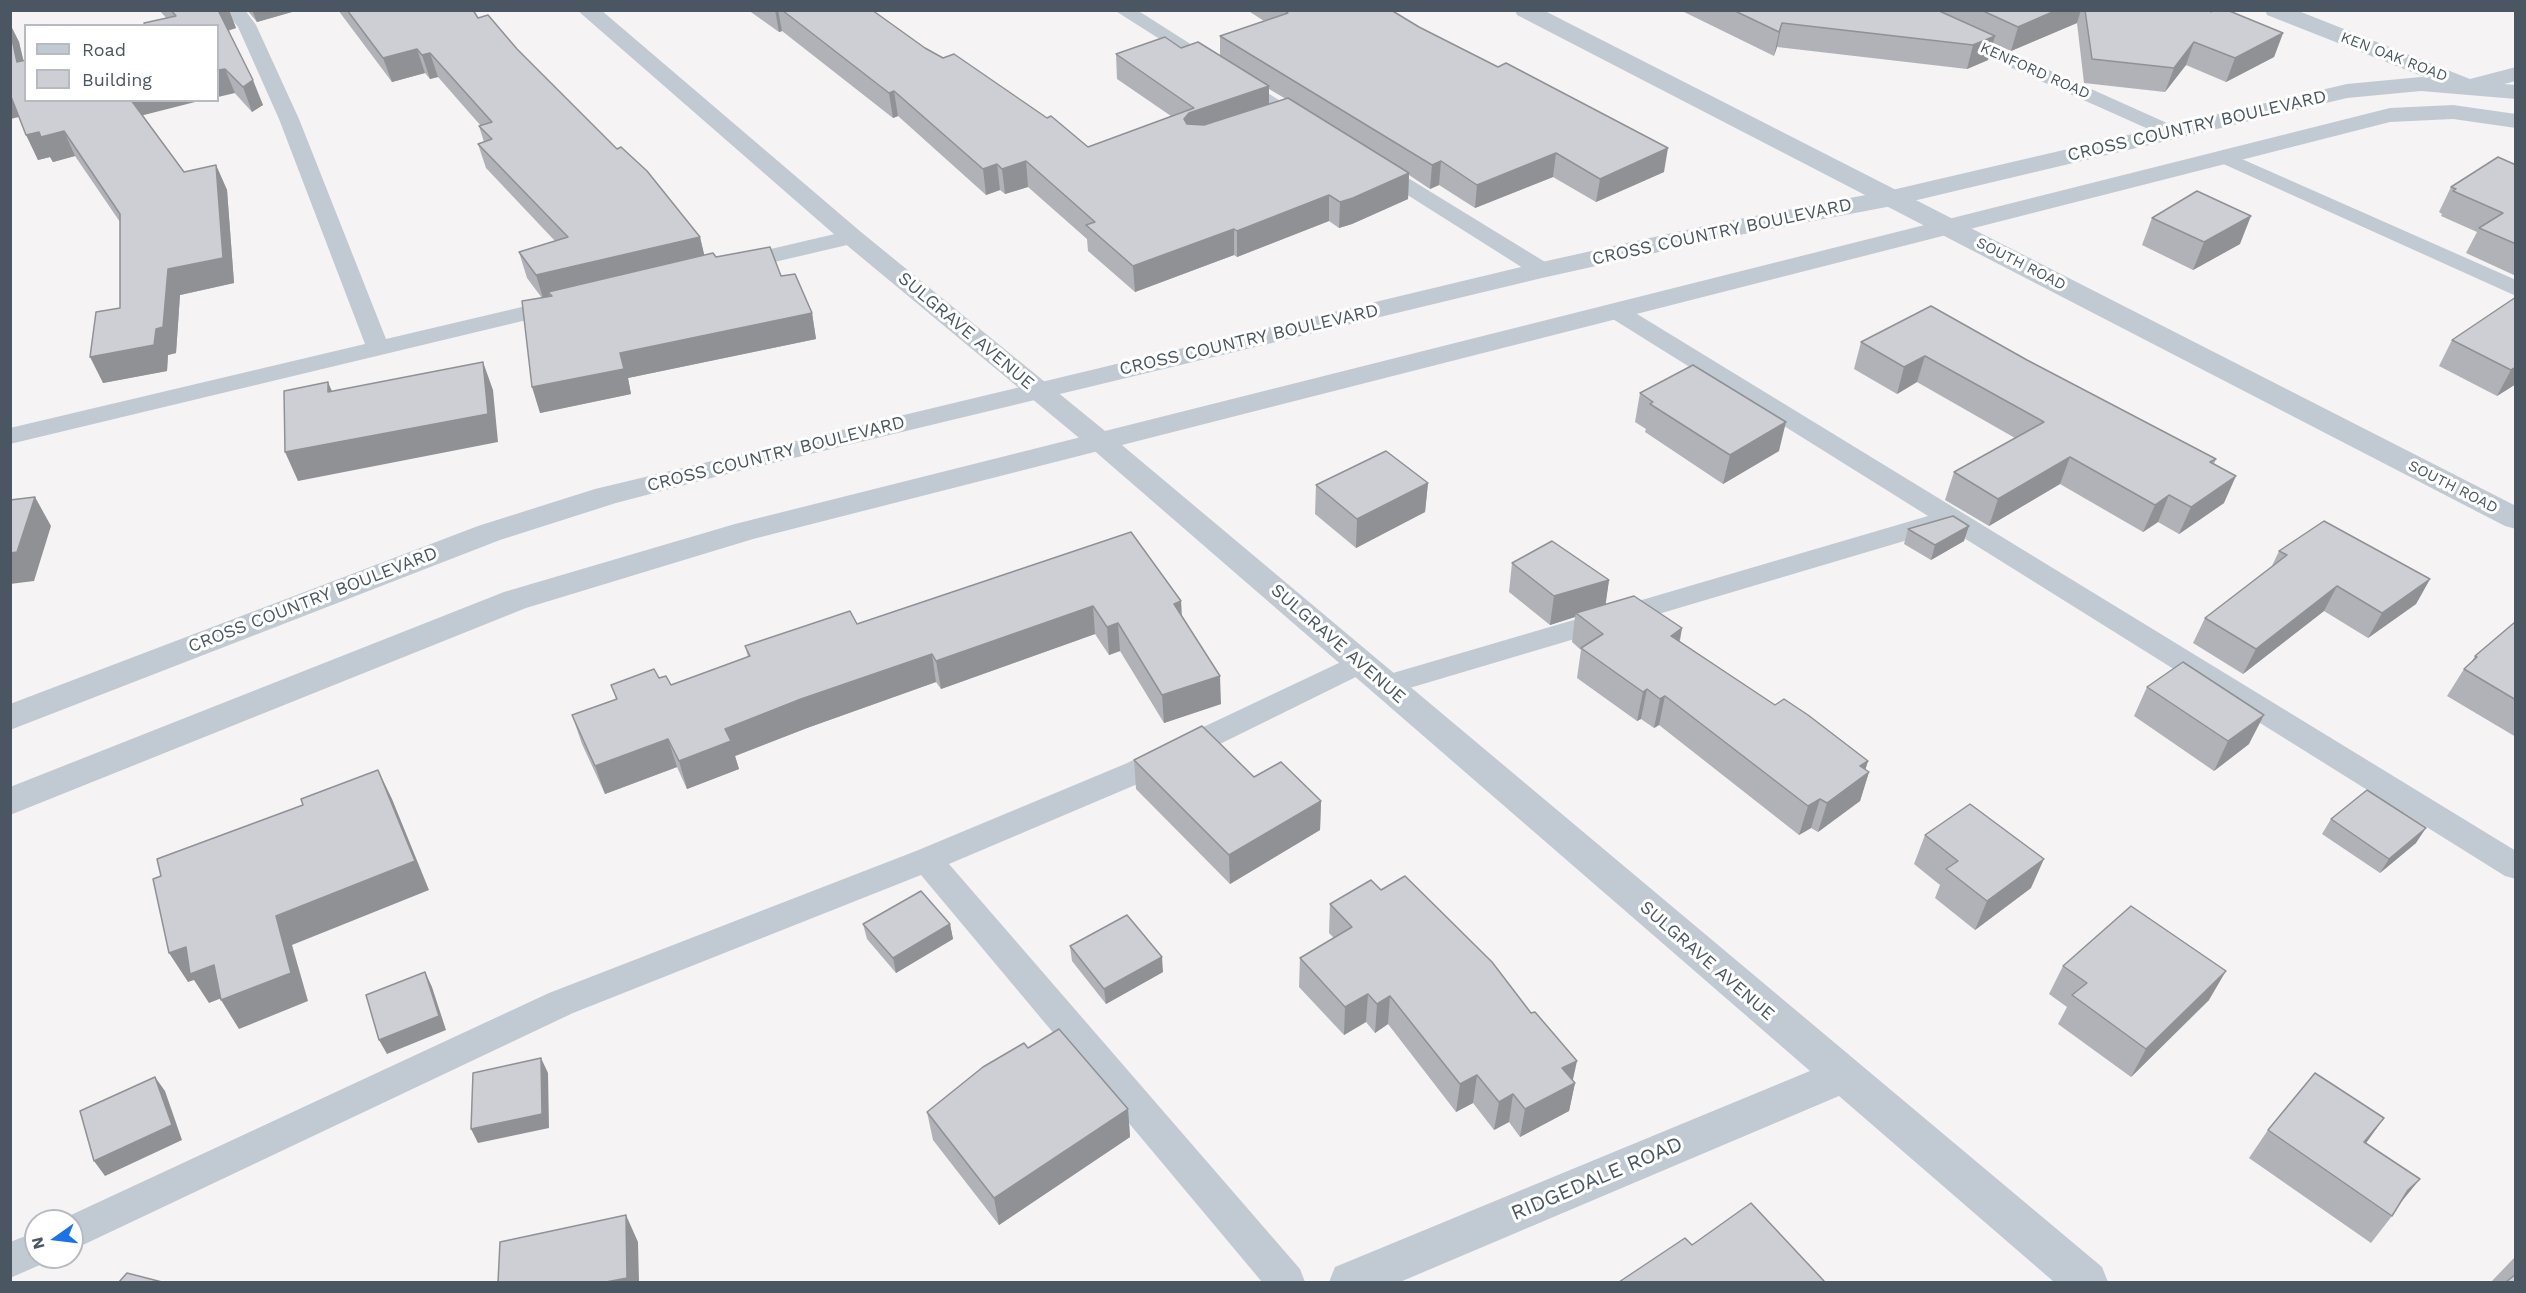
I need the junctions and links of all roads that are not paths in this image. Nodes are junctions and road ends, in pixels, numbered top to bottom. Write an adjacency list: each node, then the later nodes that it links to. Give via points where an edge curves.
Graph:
1 (234, 10): 26 (lane, via 247,25 289,118)
2 (587, 10): 20 (street, SULGRAVE AVENUE)
3 (1123, 10): 11 (lane)
4 (1525, 10): 18 (street, SOUTH ROAD)
5 (1898, 10): 15 (lane, KENFORD ROAD)
6 (2275, 10): 8 (street, KEN OAK ROAD)
7 (2516, 74): 8 (street, CROSS COUNTRY BOULEVARD)
8 (2468, 86): 9 (street, KEN OAK ROAD); 10 (street); 15 (street, CROSS COUNTRY BOULEVARD, via 2421,84 2347,91)
9 (2516, 92)
10 (2485, 113): 13 (street); 17 (street, CROSS COUNTRY BOULEVARD, via 2442,110 2390,115)
11 (1290, 114): 12 (lane); 14 (lane)
12 (1269, 120)
13 (2516, 121)
14 (1320, 132)
15 (2171, 132): 18 (street, CROSS COUNTRY BOULEVARD)
16 (1360, 158): 22 (lane)
17 (2226, 158): 19 (street, CROSS COUNTRY BOULEVARD); 23 (lane)
18 (1892, 198): 19 (street, SOUTH ROAD); 22 (street, CROSS COUNTRY BOULEVARD)
19 (1948, 227): 25 (street, CROSS COUNTRY BOULEVARD); 31 (street, SOUTH ROAD)
20 (852, 237): 21 (lane); 27 (street, SULGRAVE AVENUE)
21 (713, 269)
22 (1542, 270): 27 (street, CROSS COUNTRY BOULEVARD)
23 (2516, 289)
24 (586, 299): 26 (lane)
25 (1616, 311): 29 (street, CROSS COUNTRY BOULEVARD); 30 (lane)
26 (378, 348): 28 (lane)
27 (1037, 390): 29 (street, SULGRAVE AVENUE); 34 (street, CROSS COUNTRY BOULEVARD, via 606,496 489,533)
28 (10, 436)
29 (1100, 441): 32 (street, SULGRAVE AVENUE); 35 (street, CROSS COUNTRY BOULEVARD, via 746,531 515,600)
30 (1953, 518): 33 (lane); 37 (lane)
31 (2516, 519)
32 (1360, 663): 33 (street, SULGRAVE AVENUE); 36 (lane, via 1136,772)
33 (1386, 686): 38 (street, SULGRAVE AVENUE)
34 (10, 718)
35 (10, 802)
36 (927, 860): 39 (lane, via 561,1003); 42 (lane)
37 (2516, 867)
38 (1842, 1076): 43 (street, RIDGEDALE ROAD); 44 (street, SULGRAVE AVENUE)
39 (84, 1226)
40 (24, 1255): 41 (lane)
41 (10, 1261)
42 (1286, 1282)
43 (1351, 1282)
44 (2086, 1282)

